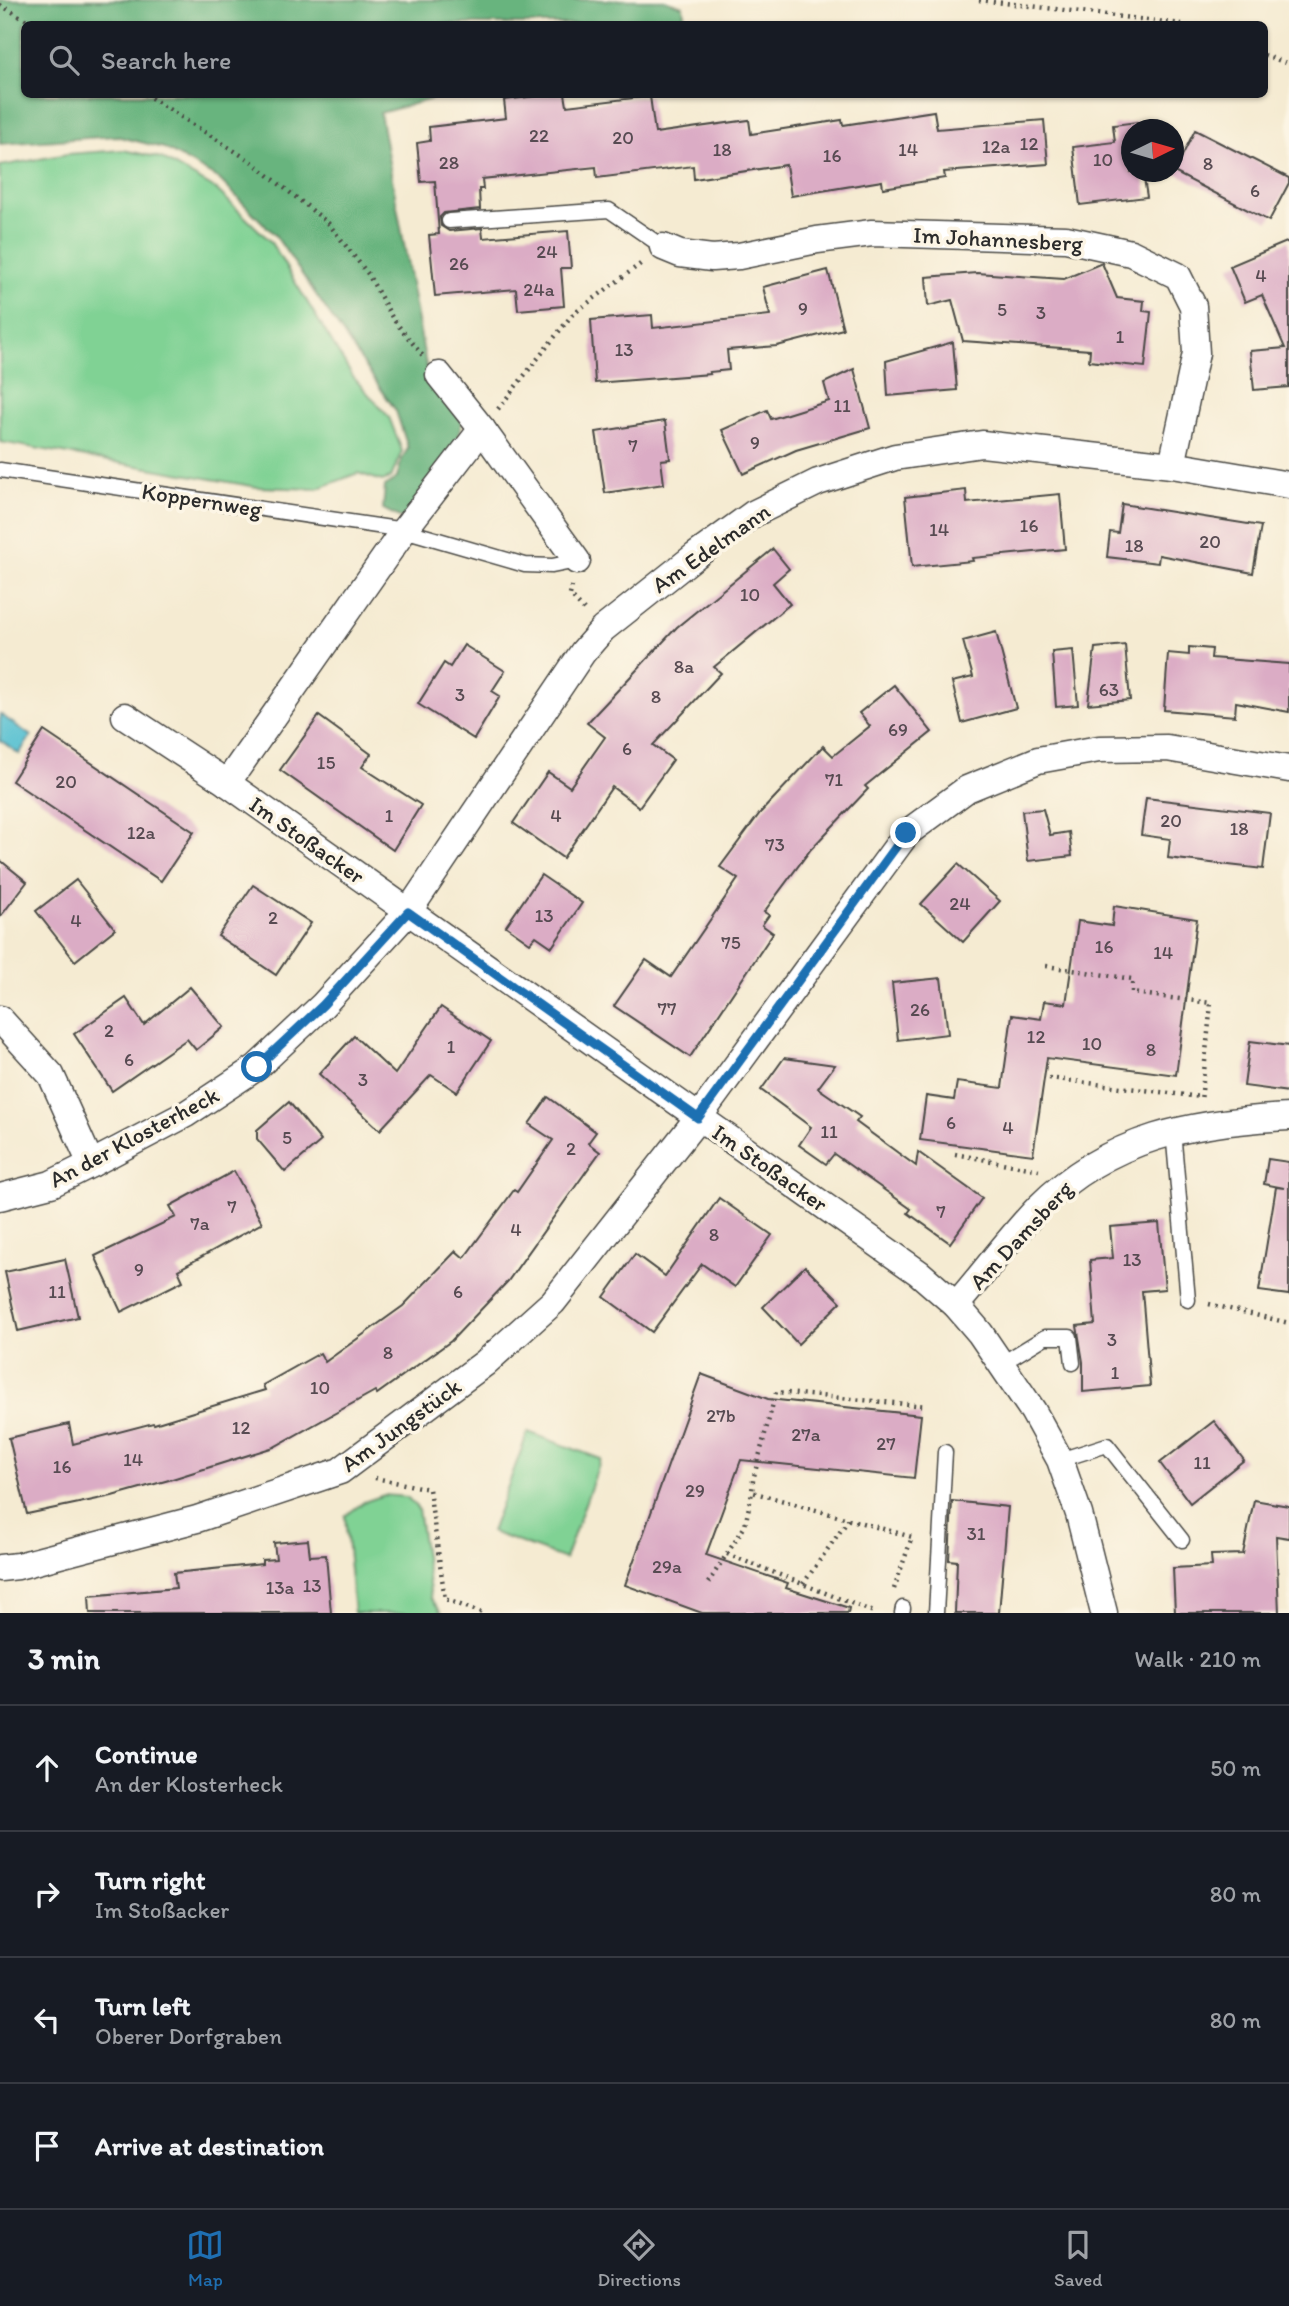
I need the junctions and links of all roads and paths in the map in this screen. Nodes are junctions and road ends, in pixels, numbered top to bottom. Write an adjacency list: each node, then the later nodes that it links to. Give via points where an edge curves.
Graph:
1 (979, 0): 4 (path)
2 (0, 5): 3 (path)
3 (29, 21)
4 (1157, 21)
5 (1268, 56): 6 (path)
6 (1289, 64)
7 (151, 98): 10 (path, via 252,162 328,223 368,274 393,319)
8 (449, 221): 9 (lane, via 609,210)
9 (663, 247): 11 (path, via 572,315); 12 (street, Im Johannesberg, via 680,254 726,257 872,233 1066,239 1131,253 1178,276 1193,306 1196,353)
10 (439, 375): 11 (street)
11 (482, 429): 15 (street); 16 (street)
12 (1172, 465): 14 (street, Am Edelmann); 17 (street, Am Edelmann, via 982,444 895,457 818,482 753,514)
13 (0, 470): 15 (lane, Koppernweg)
14 (1289, 485)
15 (404, 530): 16 (lane, Koppernweg, via 524,565); 20 (street)
16 (577, 561): 17 (path, via 570,595)
17 (603, 629): 21 (street, Am Edelmann)
18 (125, 716): 20 (street, Im Stoßacker)
19 (1289, 769): 26 (street, Am Jungstück, via 1167,748 1099,749 1038,760 967,789 906,833)
20 (227, 783): 21 (street, Im Stoßacker)
21 (408, 912): 26 (street, Im Stoßacker); 29 (street, An der Klosterheck, via 323,1005 257,1067 186,1114)
22 (1046, 966): 24 (path, via 1132,979 1132,993 1211,1003 1201,1097)
23 (0, 1019): 29 (street, via 51,1075)
24 (1049, 1077)
25 (1289, 1117): 27 (street, Am Damsberg, via 1235,1119)
26 (698, 1118): 33 (street, Im Stoßacker, via 919,1273); 40 (street, Am Jungstück, via 553,1302 485,1363)
27 (1172, 1131): 30 (street, Am Damsberg, via 1098,1161); 32 (lane)
28 (955, 1154): 30 (path)
29 (91, 1164): 31 (street, An der Klosterheck, via 51,1184)
30 (1074, 1176): 33 (street, Am Damsberg, via 1039,1207)
31 (0, 1197)
32 (1188, 1300): 34 (path)
33 (956, 1305): 36 (street, Im Stoßacker)
34 (1289, 1323)
35 (1073, 1363): 36 (lane, via 1070,1337 1045,1337)
36 (1001, 1364): 39 (street, Im Stoßacker)
37 (927, 1406): 41 (path, via 776,1392)
38 (945, 1452): 51 (lane)
39 (1060, 1460): 43 (lane, via 1107,1445); 52 (street, Im Stoßacker)
40 (340, 1471): 45 (street, Am Jungstück, via 197,1519); 49 (path, via 429,1489 445,1599)
41 (752, 1492): 42 (path); 44 (path, via 745,1527)
42 (849, 1519): 47 (path); 48 (path, via 912,1537)
43 (1182, 1540)
44 (727, 1554): 46 (path); 47 (path)
45 (0, 1568)
46 (708, 1583)
47 (803, 1584): 50 (path)
48 (898, 1607)
49 (482, 1613)
50 (876, 1613)
51 (936, 1613)
52 (1104, 1613)

